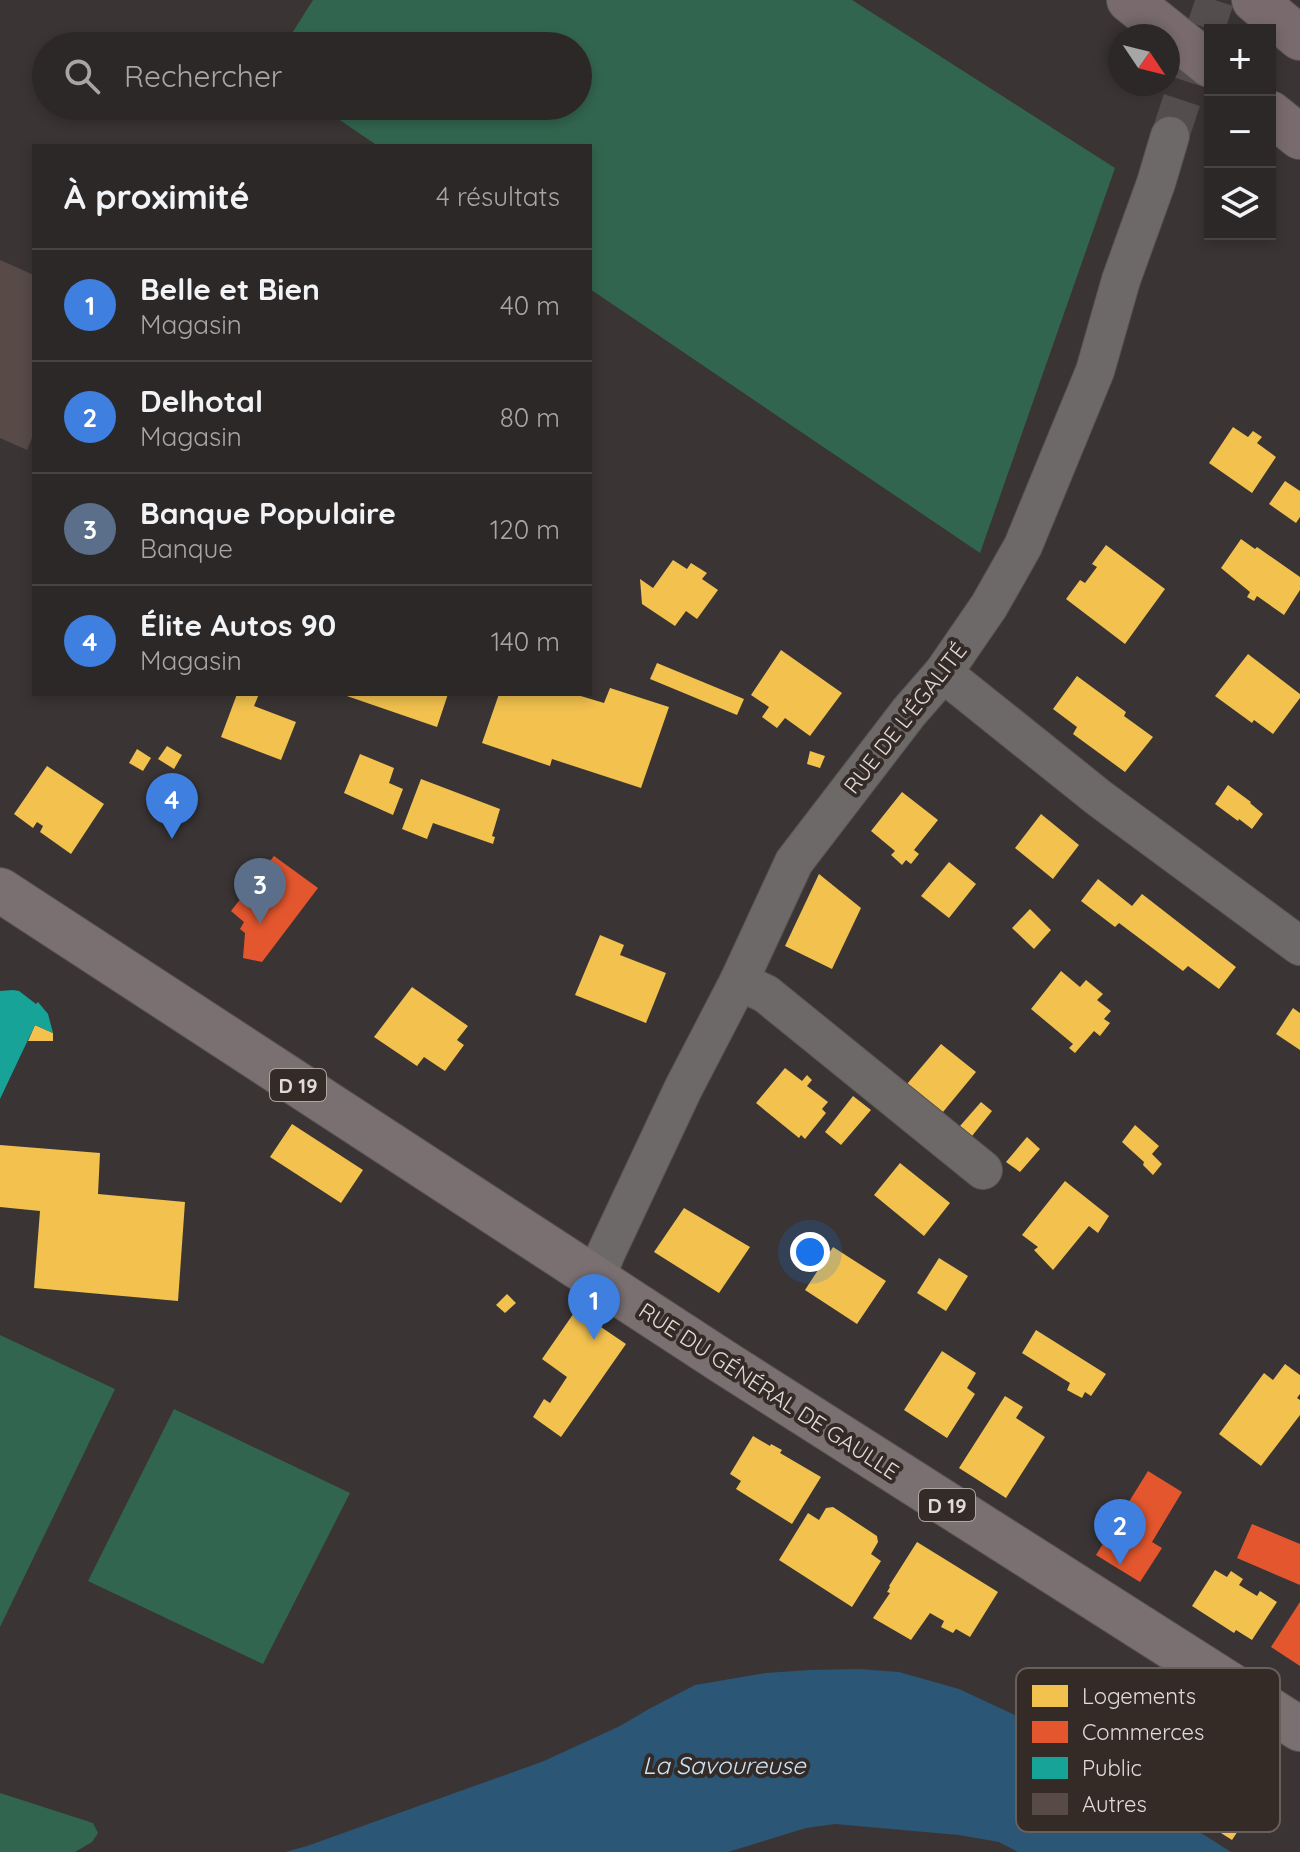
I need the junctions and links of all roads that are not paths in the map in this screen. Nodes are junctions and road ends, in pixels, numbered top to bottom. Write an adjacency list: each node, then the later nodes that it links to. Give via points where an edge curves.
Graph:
1 (1129, 0): 4 (highway)
2 (1254, 0): 3 (highway)
3 (1300, 38)
4 (1204, 60)
5 (1276, 118): 7 (highway)
6 (1170, 136): 8 (street, RUE DE L'ÉGALITÉ, via 1095,371 1029,532 989,606)
7 (1300, 137)
8 (943, 673): 10 (street, via 1099,798); 11 (street, RUE DE L'ÉGALITÉ, via 794,862)
9 (0, 890): 13 (main road, RUE DU GÉNÉRAL DE GAULLE / D 19)
10 (1300, 946)
11 (739, 981): 12 (street, via 766,994); 13 (street, RUE DE L'ÉGALITÉ)
12 (983, 1170)
13 (596, 1279): 14 (main road, RUE DU GÉNÉRAL DE GAULLE / D 19)
14 (1205, 1668)
15 (1280, 1716): 16 (main road, RUE DU GÉNÉRAL DE GAULLE / D 19)
16 (1300, 1729)

